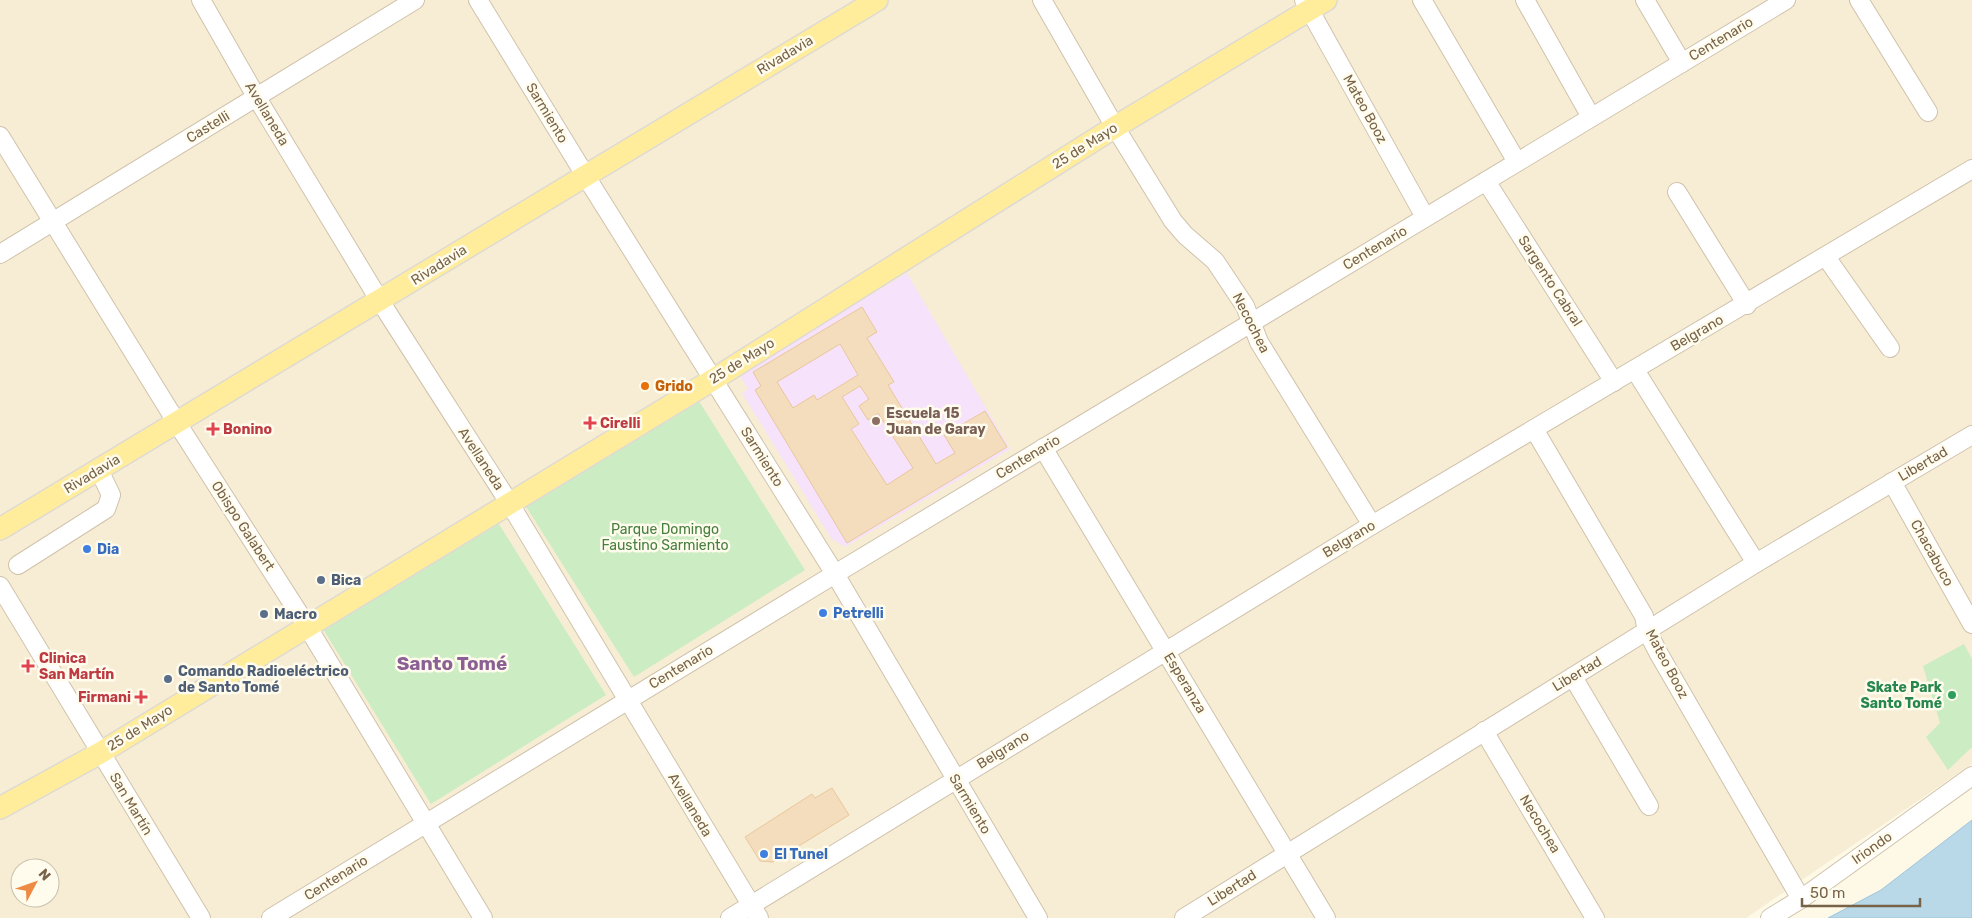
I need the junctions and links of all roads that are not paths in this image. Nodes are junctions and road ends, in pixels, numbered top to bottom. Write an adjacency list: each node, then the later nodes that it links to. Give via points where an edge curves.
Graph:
1 (201, 0): 13 (street, Avellaneda)
2 (415, 0): 13 (street, Castelli)
3 (478, 0): 20 (street, Sarmiento)
4 (877, 0): 20 (main road, Rivadavia)
5 (1042, 0): 16 (street, Necochea)
6 (1422, 0): 18 (street)
7 (1525, 0): 15 (street)
8 (1646, 0): 12 (street)
9 (1786, 0): 12 (street, Centenario)
10 (1859, 0): 14 (street)
11 (1313, 3): 16 (main road, 25 de Mayo); 23 (street, Mateo Booz)
12 (1682, 63): 15 (street, Centenario)
13 (257, 98): 24 (street, Castelli); 27 (street, Avellaneda)
14 (1928, 112)
15 (1591, 117): 18 (street, Centenario)
16 (1115, 127): 29 (street, Necochea, via 1173,221 1215,261 1245,306); 32 (main road, 25 de Mayo)
17 (0, 136): 24 (street, Obispo Galabert)
18 (1517, 162): 21 (street, Centenario)
19 (1972, 169): 26 (street, Belgrano)
20 (585, 175): 27 (main road, Rivadavia); 32 (street, Sarmiento)
21 (1486, 181): 23 (street, Centenario); 33 (street, Sargento Cabral)
22 (1677, 192): 28 (street)
23 (1425, 217): 29 (street, Centenario)
24 (52, 221): 25 (street, Castelli); 34 (street, Obispo Galabert)
25 (0, 254)
26 (1826, 256): 28 (street, Belgrano); 30 (street)
27 (380, 302): 34 (main road, Rivadavia); 40 (street, Avellaneda)
28 (1746, 305): 31 (street, Belgrano)
29 (1251, 323): 37 (street, Centenario); 41 (street, Necochea, via 1259,342)
30 (1890, 348)
31 (1635, 370): 33 (street, Belgrano); 44 (street)
32 (714, 379): 40 (main road, 25 de Mayo); 45 (street, Sarmiento)
33 (1614, 382): 35 (street, Belgrano)
34 (177, 423): 38 (main road, Rivadavia); 48 (street, Obispo Galabert)
35 (1534, 429): 41 (street, Belgrano); 49 (street, Mateo Booz, via 1644,616)
36 (1972, 435): 39 (street, Libertad)
37 (1043, 448): 45 (street, Centenario); 50 (street, Esperanza)
38 (98, 470): 42 (main road, Rivadavia); 43 (street, via 111,495 106,510)
39 (1892, 482): 44 (street, Libertad); 47 (street, Chacabuco)
40 (510, 504): 48 (main road, 25 de Mayo); 52 (street, Avellaneda)
41 (1372, 525): 50 (street, Belgrano)
42 (0, 529)
43 (18, 564)
44 (1756, 564): 49 (street, Libertad)
45 (835, 574): 52 (street, Centenario); 56 (street, Sarmiento)
46 (0, 586): 54 (street, San Martín)
47 (1972, 624)
48 (307, 626): 54 (main road, 25 de Mayo); 59 (street, Obispo Galabert)
49 (1648, 631): 51 (street, Libertad); 61 (street, Mateo Booz)
50 (1165, 650): 56 (street, Belgrano); 60 (street, Esperanza)
51 (1573, 677): 53 (street, Libertad); 57 (street)
52 (627, 700): 59 (street, Centenario); 62 (street, Avellaneda)
53 (1484, 731): 60 (street, Libertad); 70 (street, Necochea)
54 (100, 753): 58 (main road, 25 de Mayo); 63 (street, San Martín)
55 (1972, 776): 61 (street, Iriondo)
56 (955, 780): 62 (street, Belgrano); 67 (street, Sarmiento)
57 (1649, 806)
58 (0, 808)
59 (424, 823): 64 (street, Centenario); 65 (street, Obispo Galabert)
60 (1288, 853): 68 (street, Libertad); 69 (street, Esperanza)
61 (1801, 899): 71 (street, Iriondo)
62 (755, 912): 66 (street, Belgrano)
63 (200, 918)
64 (271, 918)
65 (483, 918)
66 (730, 918)
67 (1038, 918)
68 (1184, 918)
69 (1326, 918)
70 (1595, 918)
71 (1770, 918)

